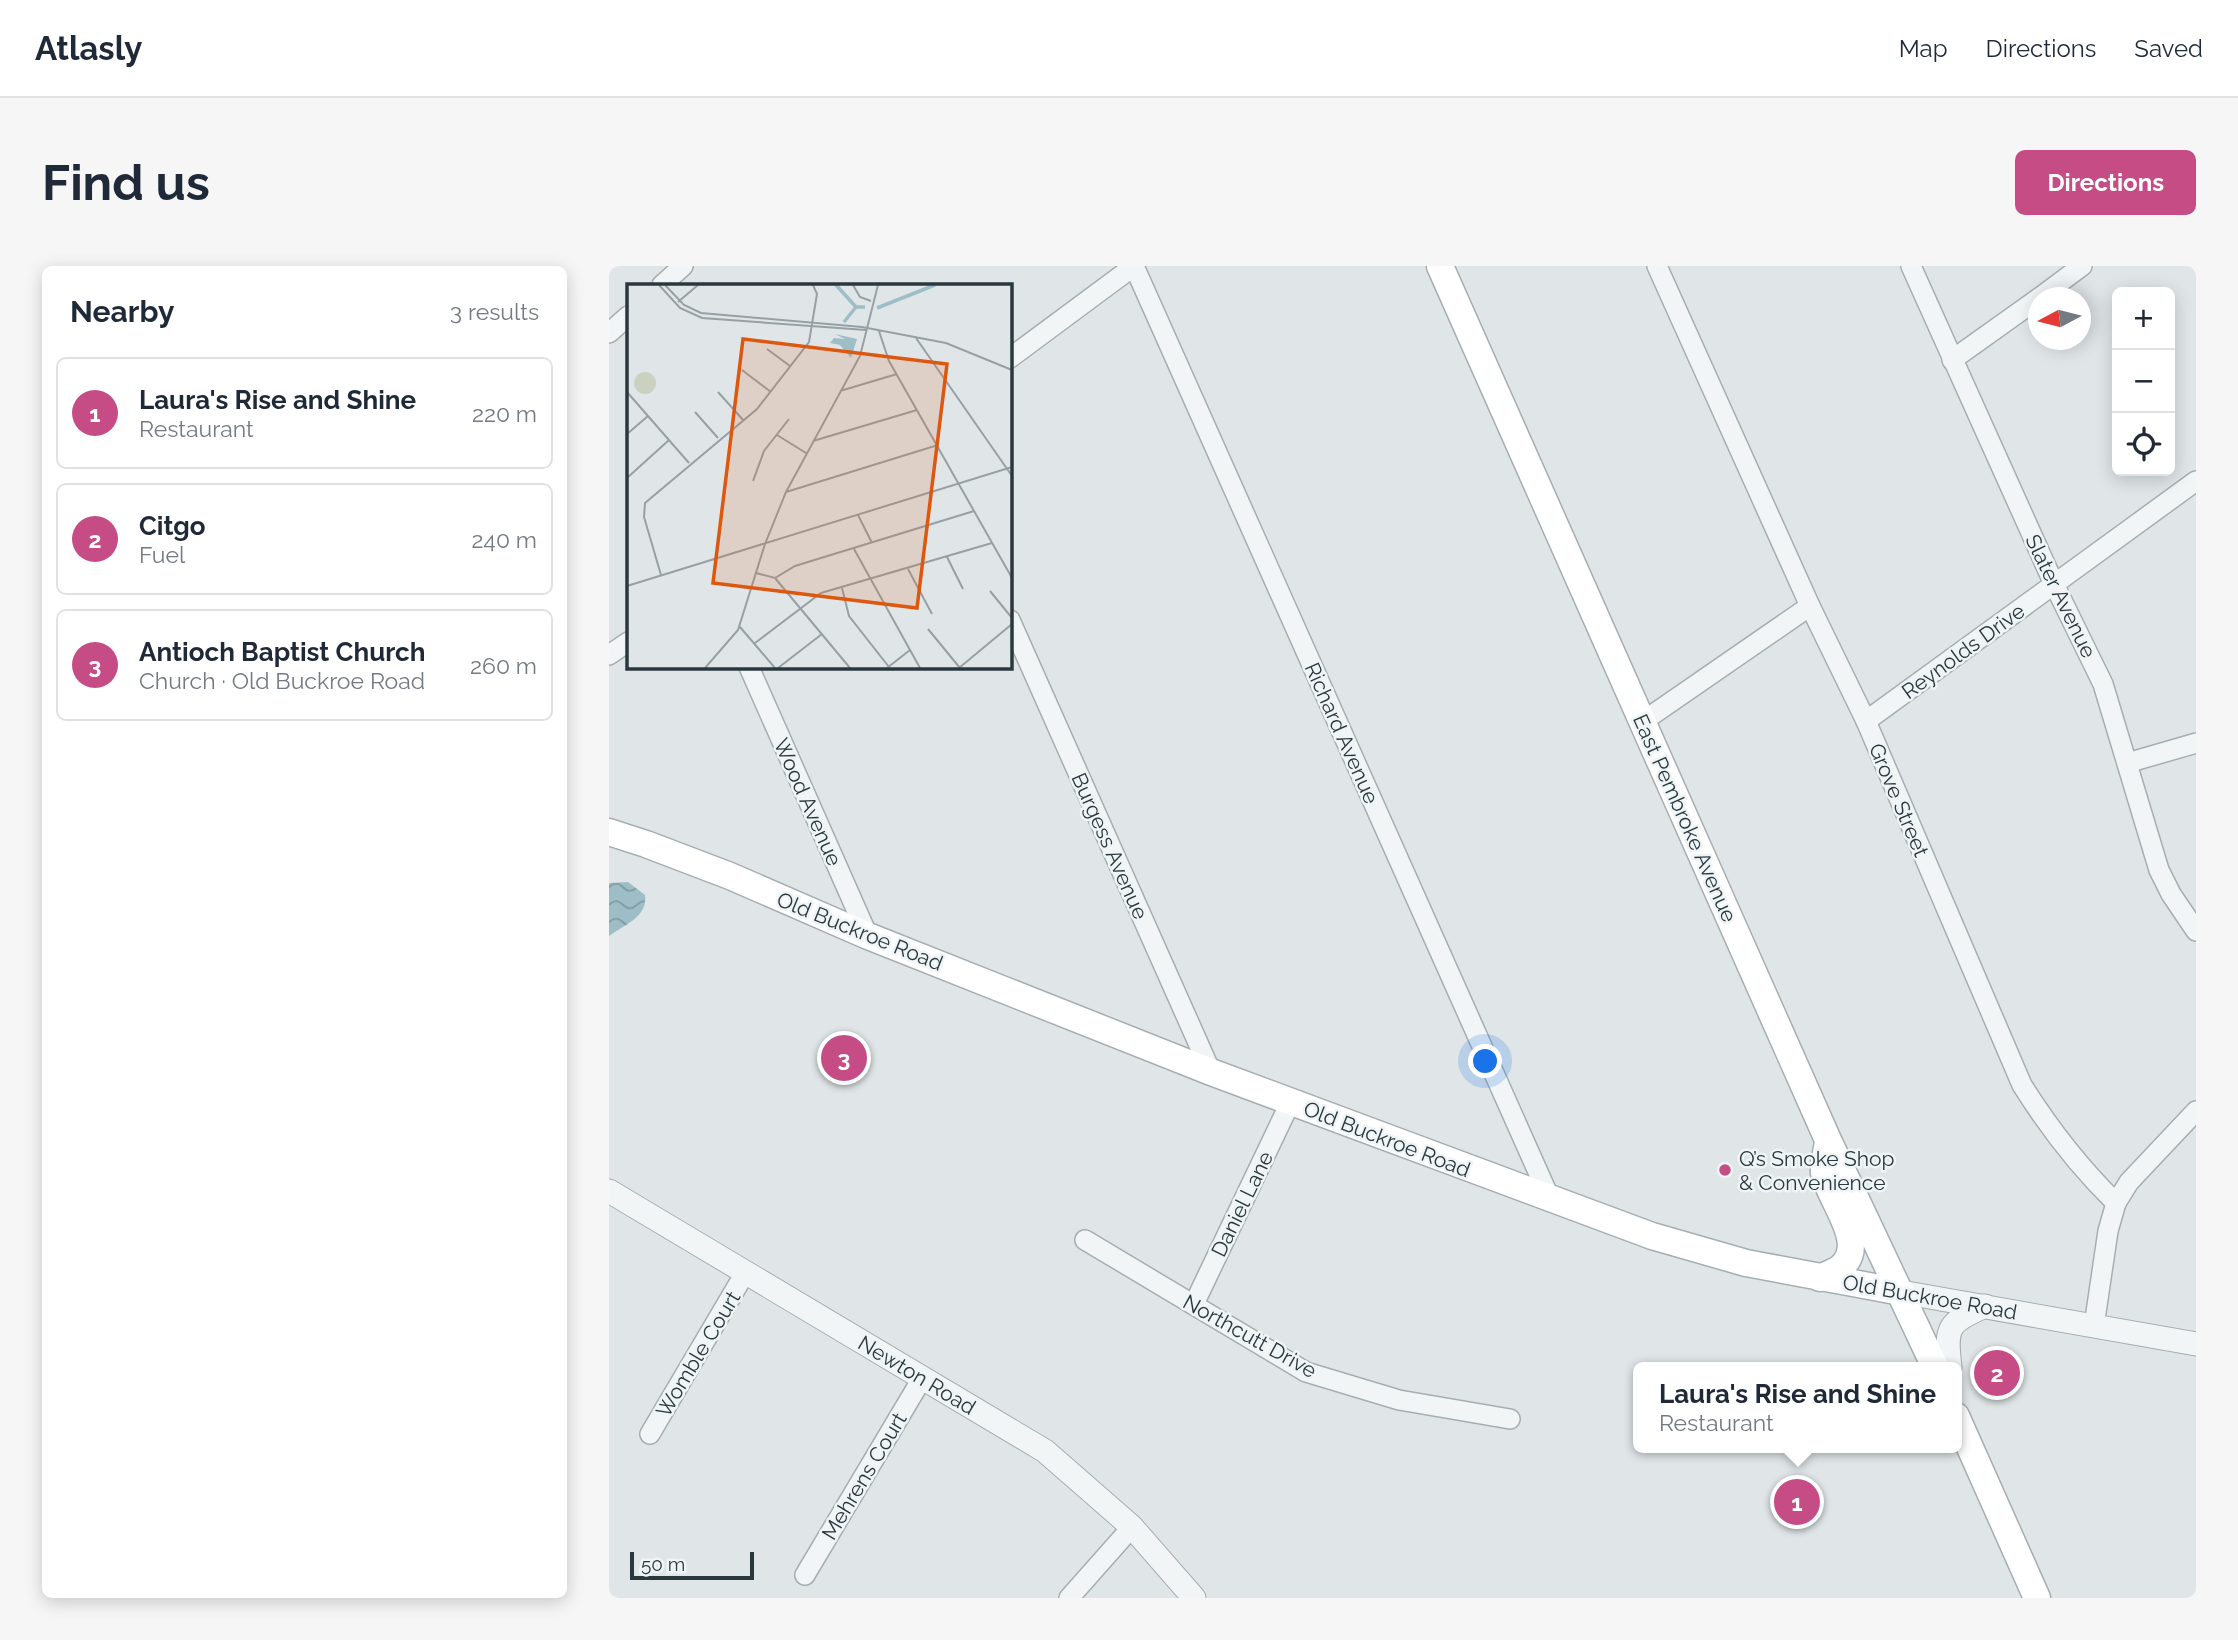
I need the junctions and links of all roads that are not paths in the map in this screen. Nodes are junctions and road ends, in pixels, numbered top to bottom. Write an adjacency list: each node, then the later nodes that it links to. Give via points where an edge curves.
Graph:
1 (683, 266): 7 (street)
2 (1134, 266): 12 (street); 33 (street, Richard Avenue)
3 (1440, 266): 22 (main road, East Pembroke Avenue)
4 (1657, 266): 16 (street, Grove Street)
5 (1911, 266): 13 (street, Slater Avenue)
6 (2082, 266): 8 (street)
7 (663, 284)
8 (2054, 287)
9 (2028, 306): 13 (street)
10 (627, 317): 11 (street)
11 (609, 333)
12 (1011, 357)
13 (1952, 360): 15 (street, Slater Avenue)
14 (2196, 481): 15 (street, Reynolds Drive)
15 (2054, 584): 21 (street, Reynolds Drive); 24 (street, Slater Avenue, via 2103,684)
16 (1810, 606): 21 (street, Grove Street); 22 (street)
17 (1011, 622): 28 (street, Burgess Avenue)
18 (627, 643): 19 (street)
19 (609, 655)
20 (749, 668): 27 (street, Wood Avenue)
21 (1865, 721): 34 (street, Grove Street, via 2022,1085 2063,1145)
22 (1642, 722): 31 (main road, East Pembroke Avenue)
23 (2196, 743): 24 (street)
24 (2127, 763): 26 (street, Slater Avenue, via 2159,870)
25 (609, 832): 27 (main road, Old Buckroe Road, via 730,876)
26 (2196, 931)
27 (868, 936): 28 (main road, Old Buckroe Road)
28 (1211, 1072): 29 (main road, Old Buckroe Road)
29 (1290, 1103): 33 (main road, Old Buckroe Road); 39 (street, Daniel Lane)
30 (2196, 1111): 34 (street, via 2129,1182)
31 (1828, 1140): 37 (main road, via 1824,1172 1851,1247 1840,1268); 38 (main road, East Pembroke Avenue)
32 (609, 1191): 36 (street, Newton Road)
33 (1551, 1200): 37 (main road, Old Buckroe Road, via 1652,1237)
34 (2116, 1203): 41 (street)
35 (1085, 1240): 39 (street, Northcutt Drive)
36 (745, 1273): 45 (street, Newton Road); 48 (street, Womble Court)
37 (1820, 1278): 38 (main road, Old Buckroe Road)
38 (1901, 1292): 40 (street, Old Buckroe Road); 43 (main road, East Pembroke Avenue)
39 (1193, 1304): 46 (street, Northcutt Drive, via 1306,1372 1399,1400)
40 (1985, 1306): 41 (street, Old Buckroe Road); 44 (street, via 1951,1328)
41 (2094, 1326): 42 (street, Old Buckroe Road)
42 (2196, 1344)
43 (1933, 1362)
44 (1949, 1362)
45 (923, 1377): 49 (street, Newton Road, via 1045,1451); 50 (street, Mehrens Court)
46 (1510, 1419)
47 (1962, 1429): 53 (main road)
48 (650, 1434)
49 (1132, 1527): 51 (street); 52 (street, Newton Road)
50 (804, 1575)
51 (1069, 1598)
52 (1194, 1598)
53 (2037, 1598)

